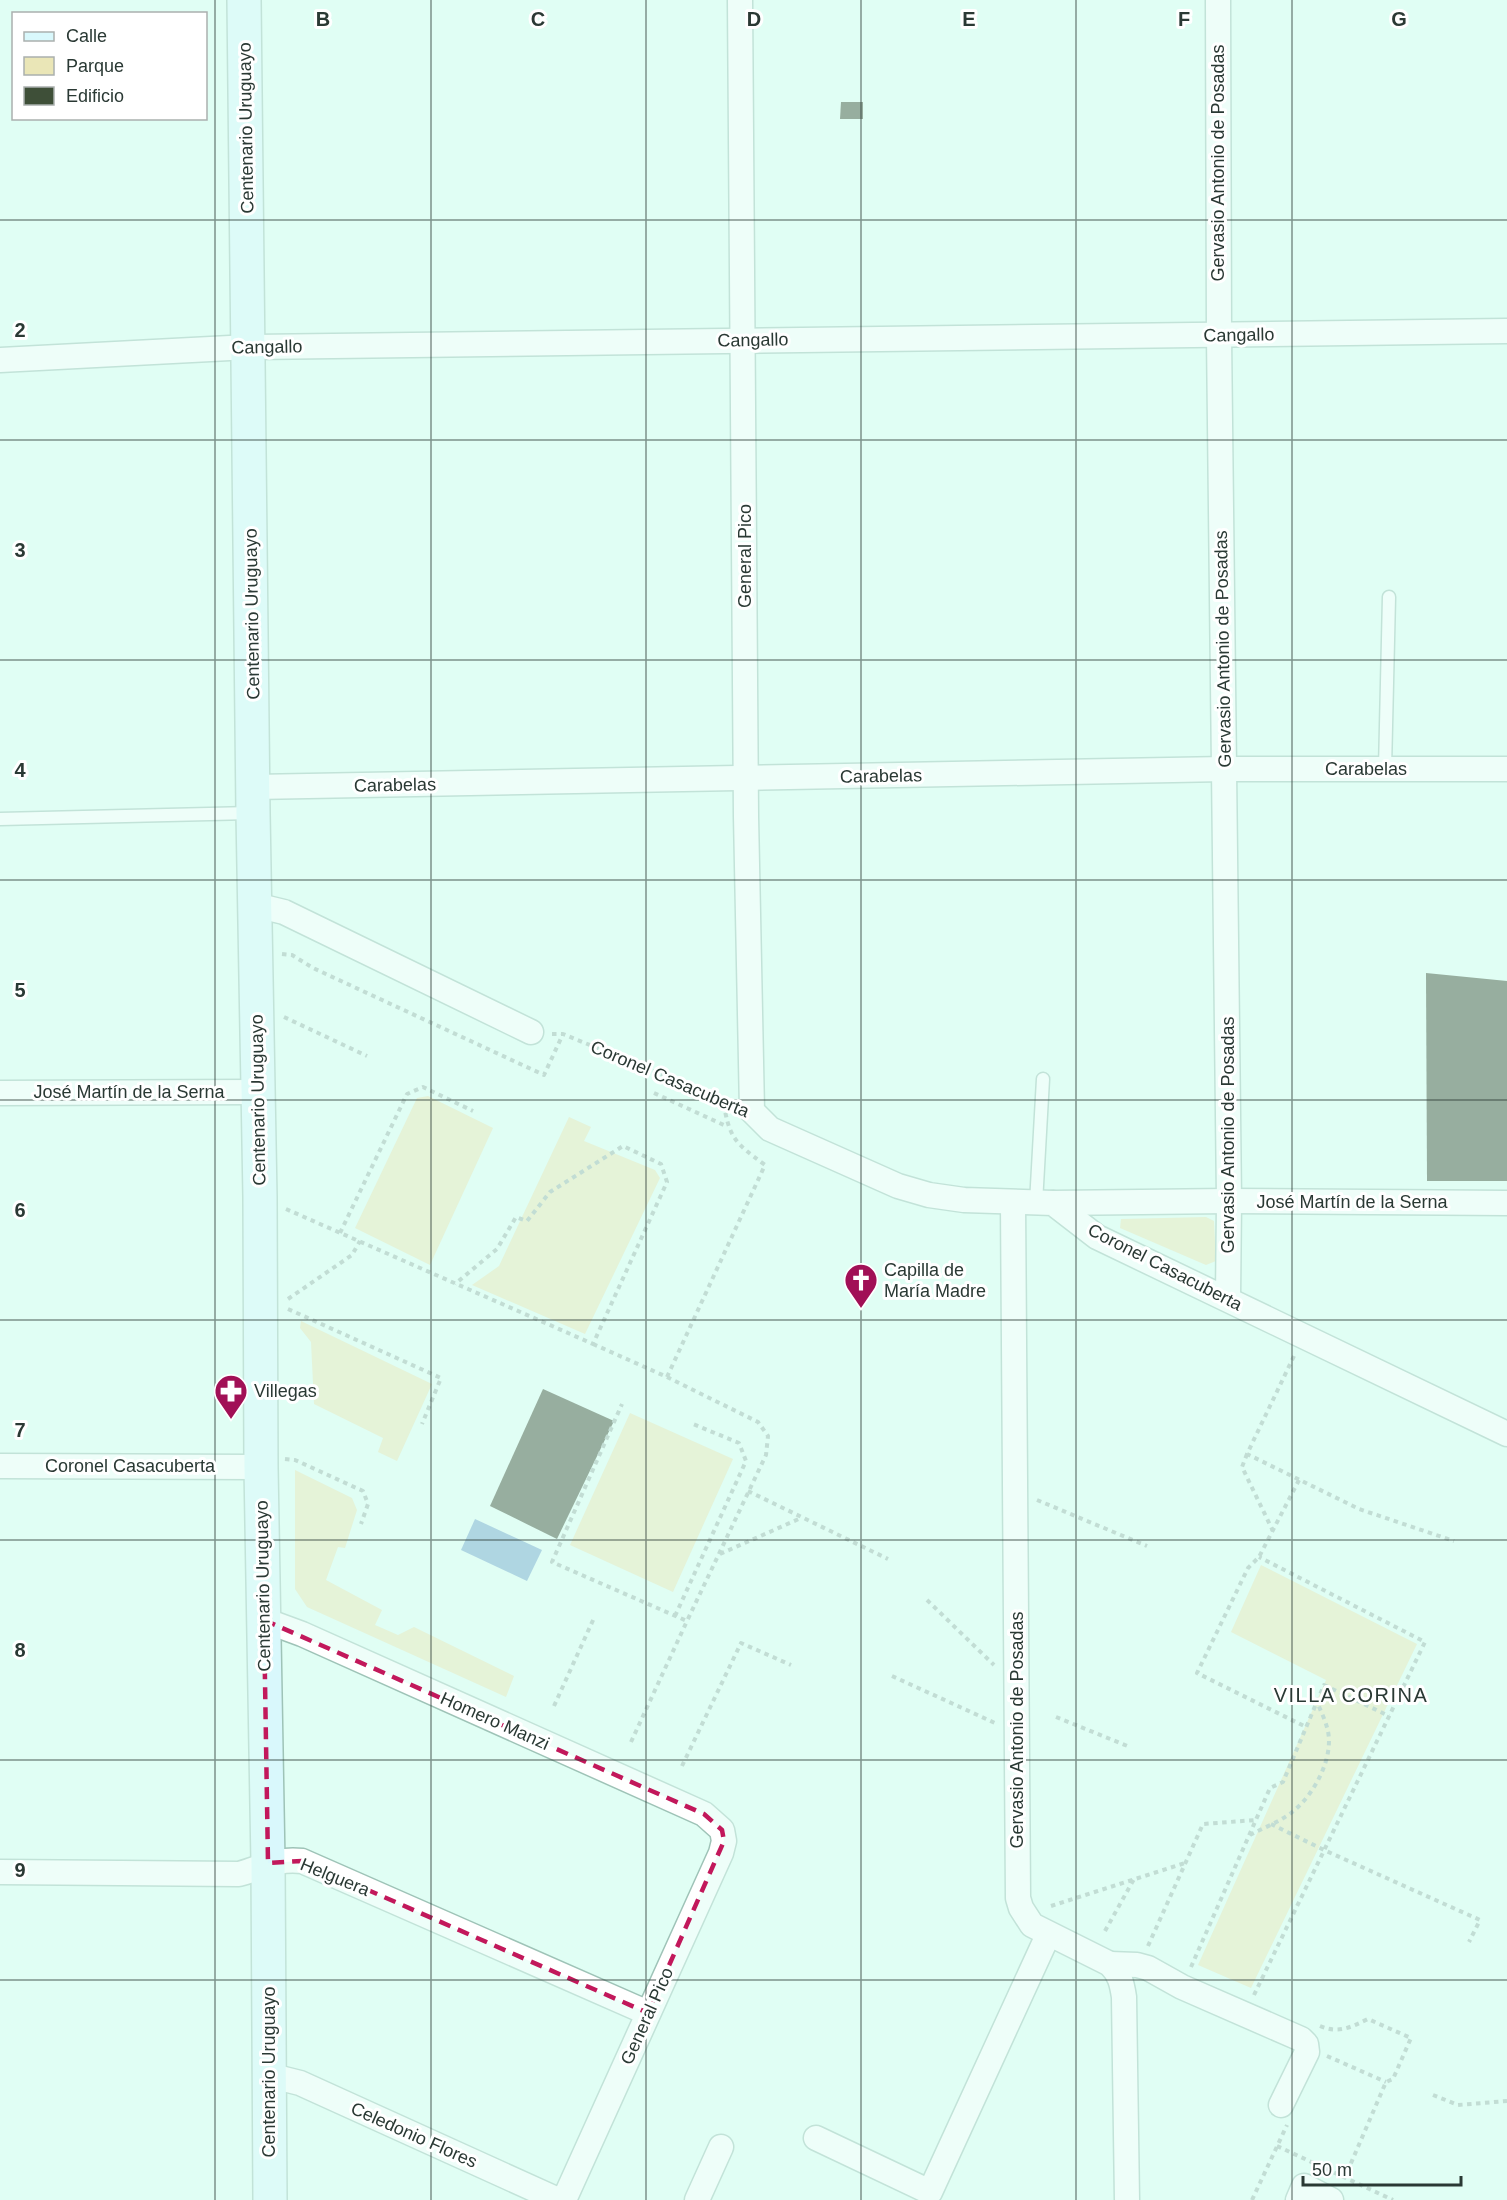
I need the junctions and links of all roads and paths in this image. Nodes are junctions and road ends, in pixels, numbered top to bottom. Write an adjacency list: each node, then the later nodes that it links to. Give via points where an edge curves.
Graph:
1 (244, 0): 7 (main road, Centenario Uruguayo)
2 (740, 0): 6 (street, General Pico)
3 (1218, 0): 5 (street, Gervasio Antonio de Posadas)
4 (1507, 331): 5 (street, Cangallo)
5 (1219, 336): 6 (street, Cangallo); 10 (street, Gervasio Antonio de Posadas)
6 (744, 340): 7 (street, Cangallo); 13 (street, General Pico)
7 (249, 347): 8 (street, Cangallo); 14 (main road, Centenario Uruguayo)
8 (0, 360)
9 (1389, 597): 11 (lane)
10 (1225, 769): 11 (street, Carabelas); 13 (street, Carabelas); 31 (street, Gervasio Antonio de Posadas)
11 (1385, 769): 12 (street, Carabelas)
12 (1507, 769)
13 (747, 779): 14 (street, Carabelas); 28 (street, General Pico)
14 (254, 800): 15 (lane); 16 (main road, Centenario Uruguayo)
15 (0, 819)
16 (255, 905): 19 (street, via 284,912); 23 (main road, Centenario Uruguayo)
17 (282, 954): 20 (path, via 544,1075)
18 (283, 1017): 21 (path)
19 (531, 1032): 20 (path, Coronel Casacuberta)
20 (563, 1034): 26 (path, Coronel Casacuberta)
21 (367, 1056)
22 (1043, 1079): 32 (lane)
23 (257, 1092): 24 (street, José Martín de la Serna); 30 (main road, Centenario Uruguayo)
24 (0, 1093)
25 (654, 1093): 29 (path)
26 (723, 1099): 28 (path, Coronel Casacuberta); 29 (path)
27 (473, 1111): 34 (path, via 423,1087 407,1094)
28 (752, 1112): 32 (street, Coronel Casacuberta, via 770,1129 898,1186 942,1197)
29 (727, 1127): 42 (path, via 738,1146 765,1166)
30 (260, 1197): 34 (path); 48 (main road, Centenario Uruguayo)
31 (1229, 1201): 32 (street, José Martín de la Serna); 33 (street, José Martín de la Serna); 37 (street, Gervasio Antonio de Posadas)
32 (1034, 1203): 37 (street, Coronel Casacuberta); 89 (street, Gervasio Antonio de Posadas, via 1018,1898 1032,1925)
33 (1507, 1203)
34 (340, 1233): 35 (path)
35 (360, 1241): 36 (path); 38 (path, via 352,1255)
36 (455, 1284): 41 (path); 41 (path, via 497,1250 516,1217 527,1221 550,1192 623,1146 661,1164 668,1182)
37 (1228, 1298): 40 (street, Coronel Casacuberta)
38 (288, 1299)
39 (288, 1308): 44 (path, via 441,1378)
40 (1304, 1336): 46 (street, Coronel Casacuberta); 47 (path)
41 (593, 1344): 42 (path)
42 (667, 1377): 51 (path, via 758,1422 768,1436 766,1455)
43 (622, 1404): 62 (path, via 552,1562)
44 (422, 1424)
45 (693, 1424): 62 (path, via 739,1443 746,1461)
46 (1507, 1434)
47 (1247, 1454): 50 (path); 55 (path, via 1242,1467)
48 (271, 1463): 49 (street, Coronel Casacuberta); 54 (path, via 295,1460 363,1491 368,1504); 64 (main road, Centenario Uruguayo)
49 (0, 1466)
50 (1299, 1480): 55 (path); 56 (path, via 1359,1509)
51 (748, 1491): 53 (path); 58 (path)
52 (1030, 1498): 57 (path)
53 (801, 1518): 58 (path); 60 (path)
54 (361, 1524)
55 (1273, 1531): 59 (path)
56 (1454, 1541)
57 (1147, 1546)
58 (719, 1554): 65 (path)
59 (1259, 1557): 71 (path, via 1425,1642); 74 (path, via 1248,1569 1197,1673)
60 (888, 1559)
61 (927, 1600): 67 (path)
62 (675, 1616): 65 (path)
63 (594, 1618): 70 (path)
64 (264, 1620): 80 (street, Homero Manzi, via 704,1814); 83 (main road, Centenario Uruguayo)
65 (687, 1621): 75 (path)
66 (791, 1665): 77 (path, via 741,1643)
67 (995, 1666)
68 (892, 1676): 73 (path)
69 (1317, 1701): 71 (path, via 1324,1685); 74 (path); 79 (path, via 1326,1722 1328,1755 1306,1800)
70 (554, 1706)
71 (1389, 1716): 82 (path)
72 (1056, 1718): 76 (path)
73 (995, 1724)
74 (1306, 1727): 78 (path, via 1283,1782 1270,1788)
75 (631, 1742)
76 (1130, 1747)
77 (682, 1766)
78 (1256, 1820): 81 (path); 84 (path, via 1203,1824)
79 (1270, 1824): 81 (path); 82 (path)
80 (722, 1830): 95 (street, General Pico, via 722,1853)
81 (1249, 1835): 93 (path)
82 (1324, 1850): 90 (path, via 1480,1920); 94 (path)
83 (268, 1863): 85 (street, Helguera, via 238,1874); 95 (street, Helguera, via 302,1861); 97 (main road, Centenario Uruguayo)
84 (1185, 1863): 86 (path); 91 (path)
85 (0, 1872)
86 (1134, 1879): 87 (path); 88 (path)
87 (1051, 1906)
88 (1105, 1931)
89 (1048, 1935): 92 (street, Gervasio Antonio de Posadas); 102 (street, via 930,2192)
90 (1469, 1942)
91 (1146, 1950)
92 (1110, 1964): 101 (street, via 1148,1968 1301,2039 1307,2052); 109 (street, via 1117,1970 1124,1997)
93 (1190, 1970)
94 (1253, 1997)
95 (648, 2013): 107 (street, General Pico)
96 (1324, 2054): 98 (path)
97 (268, 2074): 105 (main road, Centenario Uruguayo); 106 (street, Celedonio Flores, via 300,2084)
98 (1386, 2082)
99 (1433, 2095): 100 (path, via 1458,2105)
100 (1507, 2101)
101 (1286, 2112): 103 (path)
102 (816, 2138)
103 (1277, 2146): 110 (path); 113 (path)
104 (721, 2147): 108 (street)
105 (270, 2200)
106 (558, 2200)
107 (564, 2200)
108 (698, 2200)
109 (1127, 2200)
110 (1252, 2200)
111 (1298, 2200): 112 (street, via 1304,2186)
112 (1331, 2200)
113 (1393, 2200)

